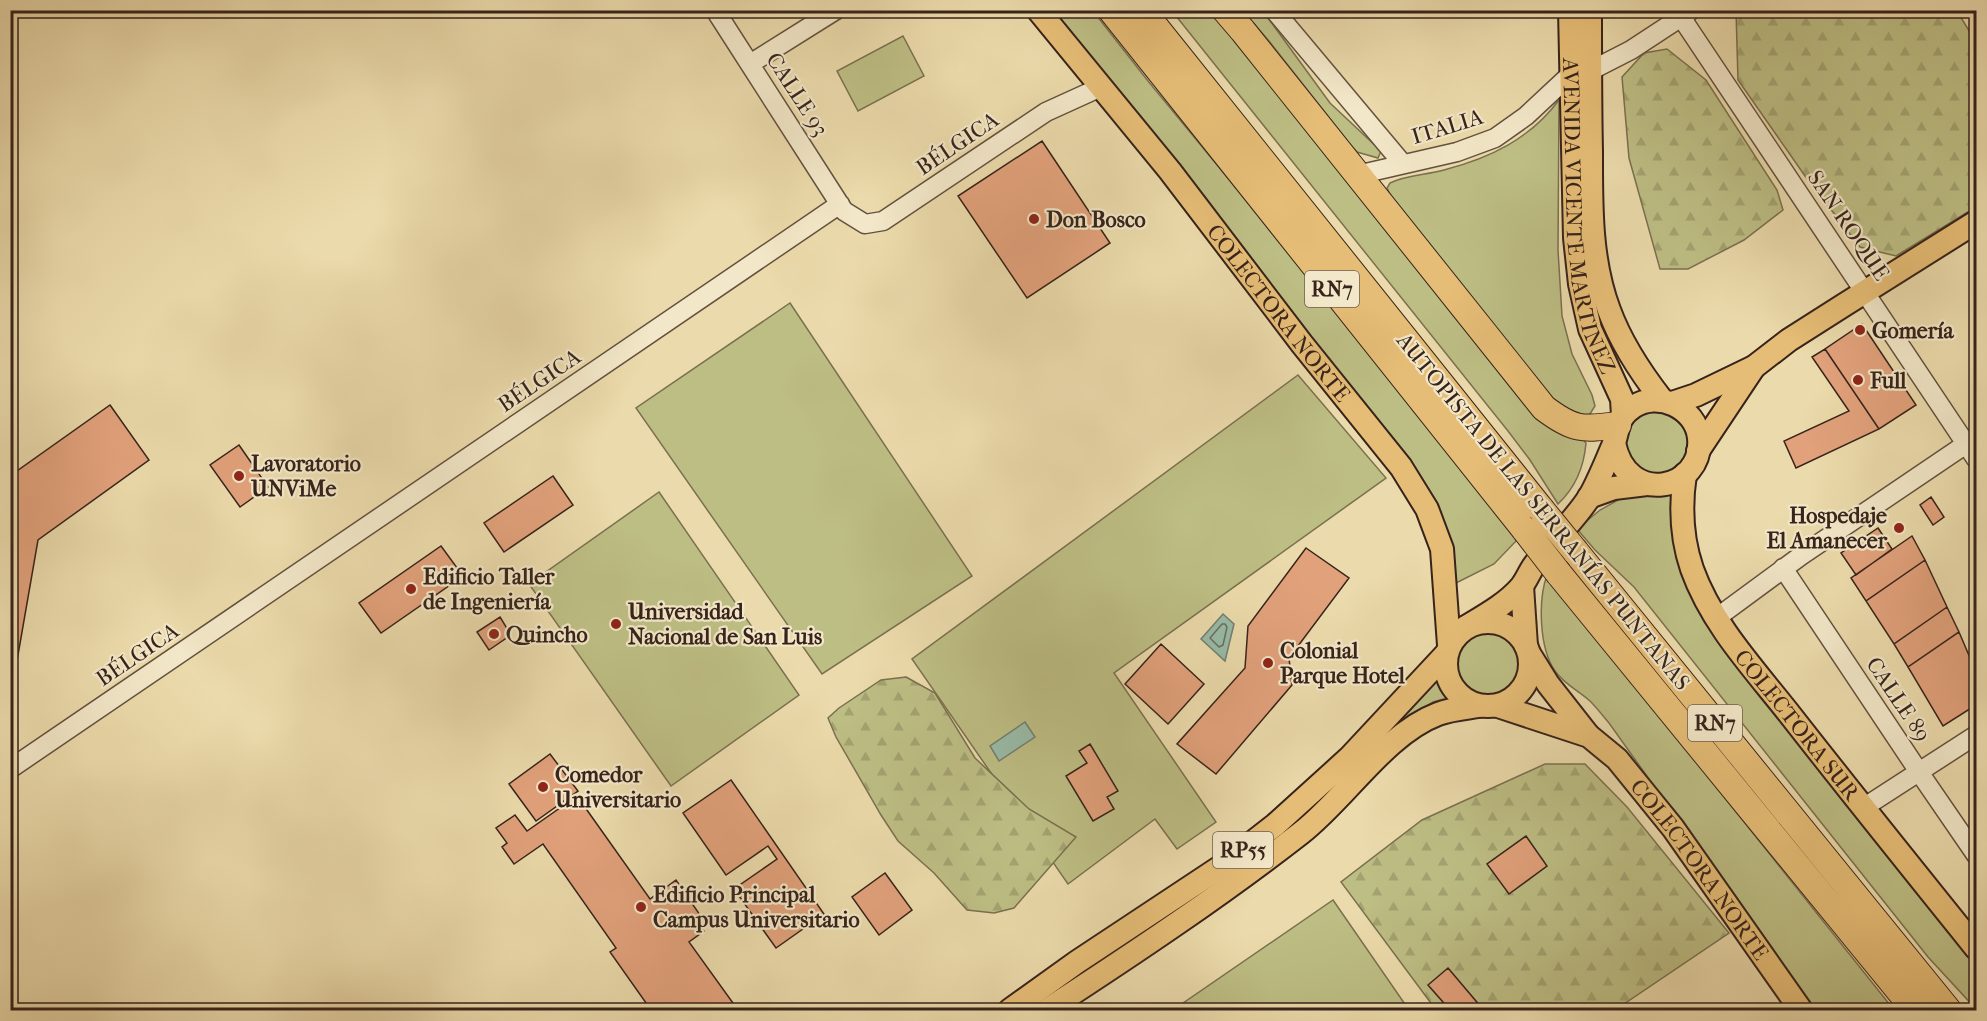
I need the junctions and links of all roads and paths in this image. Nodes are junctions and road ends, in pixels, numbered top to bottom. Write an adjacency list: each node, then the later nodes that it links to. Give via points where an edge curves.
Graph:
1 (716, 10): 11 (street, CALLE 93)
2 (836, 10): 11 (street)
3 (1038, 10): 13 (main road, COLECTORA NORTE)
4 (1111, 10): 45 (highway, AUTOPISTA DE LAS SERRANÍAS PUNTANAS / RN7, bridge, via 1559,574)
5 (1142, 10): 40 (highway, AUTOPISTA DE LAS SERRANÍAS PUNTANAS / RN7, bridge)
6 (1225, 10): 15 (highway)
7 (1274, 10): 14 (street)
8 (1570, 10): 12 (main road, AVENIDA VICENTE MARTINEZ)
9 (1590, 10): 12 (main road, AVENIDA VICENTE MARTINEZ)
10 (1686, 14): 12 (street, ITALIA, via 1631,50); 18 (street, SAN ROQUE)
11 (750, 64): 16 (street, CALLE 93)
12 (1580, 73): 14 (street, ITALIA, via 1495,138 1457,152); 20 (main road, AVENIDA VICENTE MARTINEZ, via 1591,217 1598,272 1608,310 1646,380); 21 (main road, AVENIDA VICENTE MARTINEZ, via 1575,238 1590,329 1622,399)
13 (1101, 87): 16 (street, BÉLGICA, via 1046,112 883,221 865,224); 31 (main road, COLECTORA NORTE, via 1407,476 1427,509 1442,549)
14 (1403, 164): 15 (street, ITALIA)
15 (1357, 175): 21 (highway, via 1544,408 1575,427)
16 (840, 204): 36 (street, BÉLGICA)
17 (1977, 222): 18 (main road)
18 (1865, 292): 19 (main road); 22 (street, SAN ROQUE)
19 (1754, 367): 20 (main road, via 1696,395); 23 (main road)
20 (1667, 402): 21 (main road, via 1647,401 1633,407); 23 (main road, via 1687,412 1695,424)
21 (1618, 428): 25 (main road, via 1617,458 1624,470); 26 (main road)
22 (1973, 447): 27 (street, via 1895,491)
23 (1698, 451): 24 (main road)
24 (1685, 474): 25 (main road, via 1667,483); 29 (main road, COLECTORA SUR, via 1681,501 1684,535 1692,569)
25 (1647, 484): 26 (main road)
26 (1590, 496): 28 (main road)
27 (1783, 568): 29 (street); 37 (street, CALLE 89)
28 (1522, 586): 30 (main road, via 1492,612); 32 (main road)
29 (1715, 619): 38 (main road, COLECTORA SUR)
30 (1466, 627): 31 (main road, RP55); 32 (main road, RP55, via 1501,624 1520,636)
31 (1448, 650): 33 (main road, RP55, via 1447,674 1456,692 1466,701); 42 (main road, RP55, via 1349,758 1275,825 1225,864 1077,962)
32 (1528, 651): 33 (main road, RP55, via 1530,668 1521,692); 35 (main road, COLECTORA NORTE / RP55)
33 (1489, 706): 35 (main road, COLECTORA NORTE / RP55); 42 (main road, RP55, via 1439,714 1418,724 1396,740 1303,832)
34 (1977, 735): 37 (street)
35 (1589, 736): 44 (main road, COLECTORA NORTE / RP55, via 1617,759 1673,828)
36 (10, 769)
37 (1919, 772): 38 (street); 39 (street, CALLE 89)
38 (1863, 808): 41 (main road, COLECTORA SUR)
39 (1977, 855)
40 (1853, 894): 46 (highway, AUTOPISTA DE LAS SERRANÍAS PUNTANAS / RN7); 47 (highway)
41 (1977, 948)
42 (1053, 1003): 43 (main road, RP55)
43 (1019, 1008)
44 (1801, 1011)
45 (1915, 1011)
46 (1948, 1011)
47 (1964, 1011)

